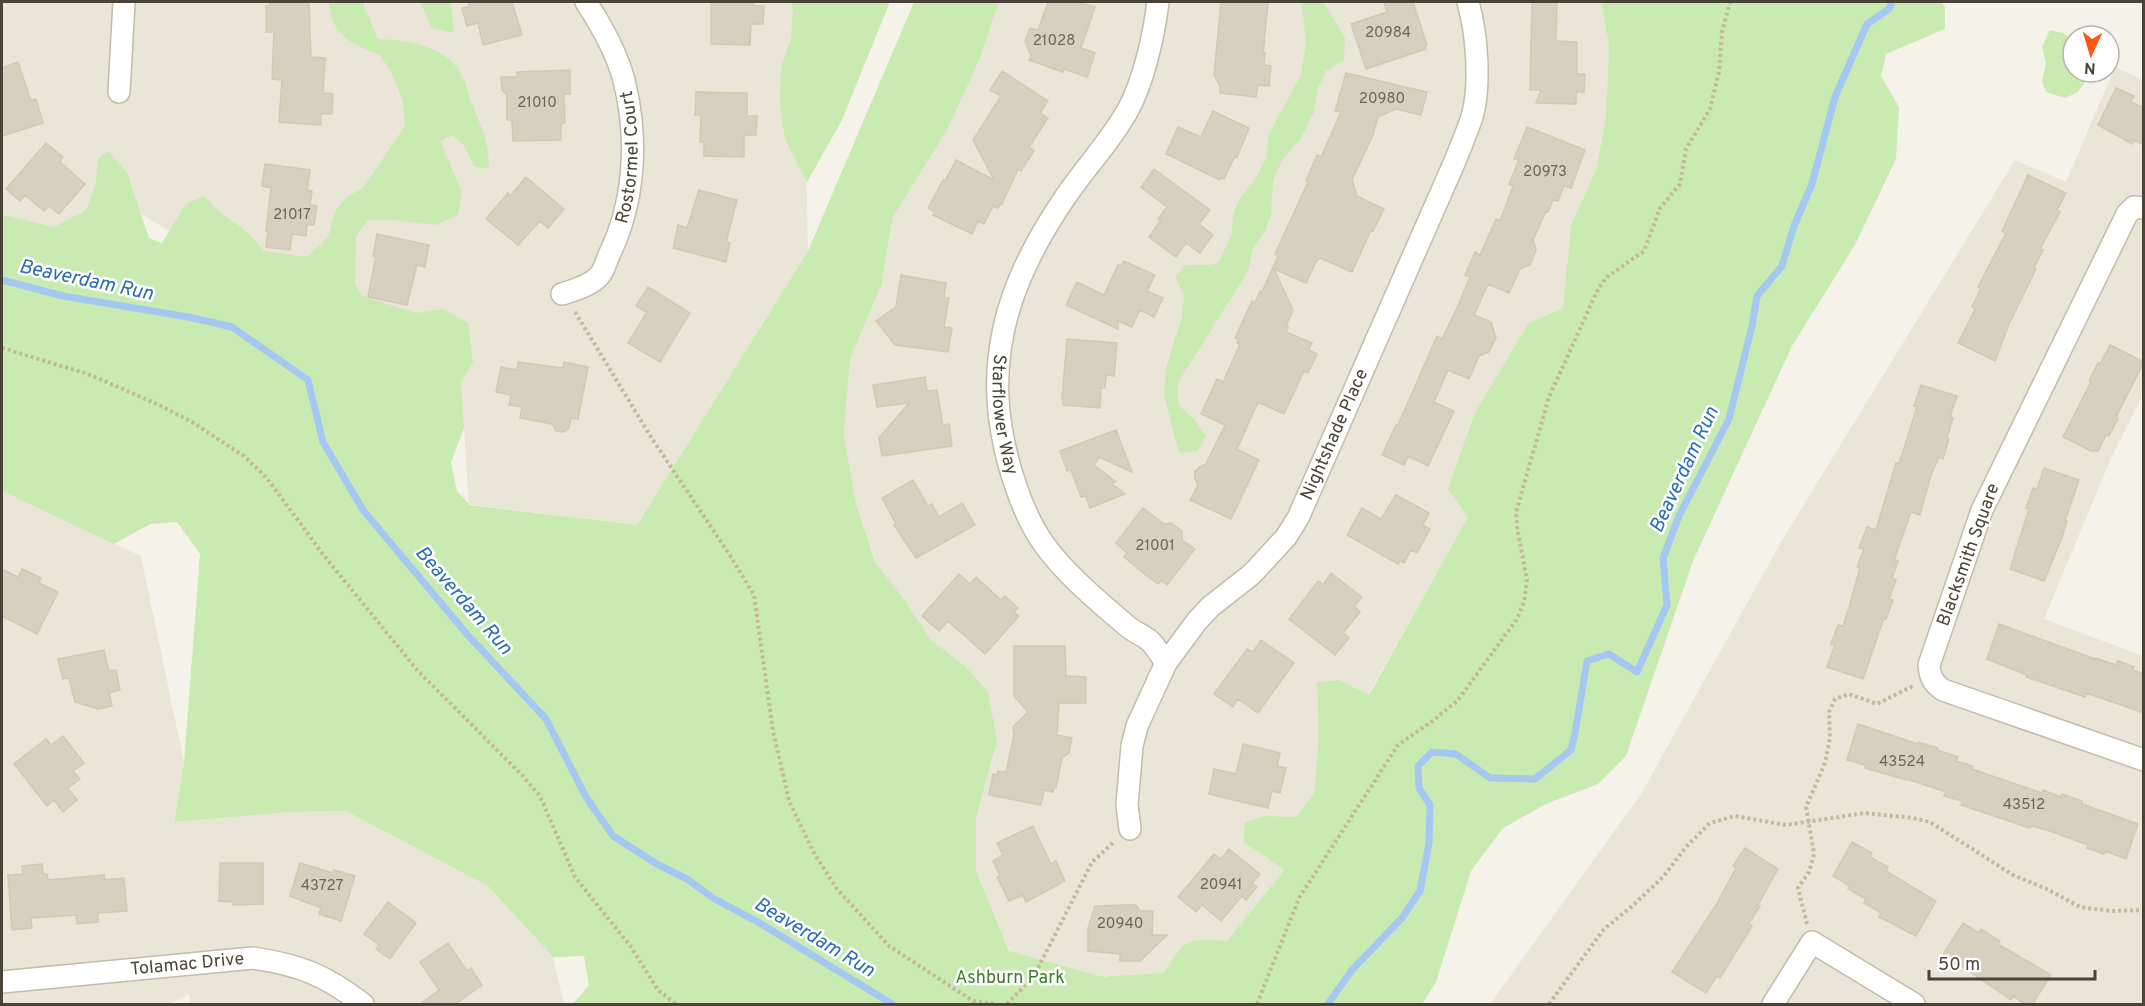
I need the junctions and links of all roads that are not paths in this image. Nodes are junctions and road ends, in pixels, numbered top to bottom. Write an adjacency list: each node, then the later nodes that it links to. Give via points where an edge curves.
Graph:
1 (124, 2): 5 (street)
2 (586, 2): 7 (street, Rostormel Court, via 614,52 626,87 633,160 626,208 616,242 599,276 584,287)
3 (1158, 2): 8 (street, Starflower Way, via 1146,63 1129,109 1064,200 1025,267 1009,304 997,396 1006,456 1042,542 1085,589 1130,629 1151,642)
4 (1468, 2): 8 (street, Nightshade Place, via 1477,71 1472,115 1298,518 1252,574 1197,621)
5 (119, 92)
6 (2144, 208): 9 (street, Blacksmith Square, via 2134,207 2127,214 1982,510 1929,665 1930,677 1943,690)
7 (562, 294)
8 (1166, 663): 10 (street, Nightshade Place, via 1132,746 1127,805)
9 (2144, 760)
10 (1130, 829)
11 (2, 982): 12 (street, Tolamac Drive, via 253,958 315,973)
12 (363, 1005)
13 (1773, 1005): 14 (street, via 1812,942)
14 (1914, 1005)

